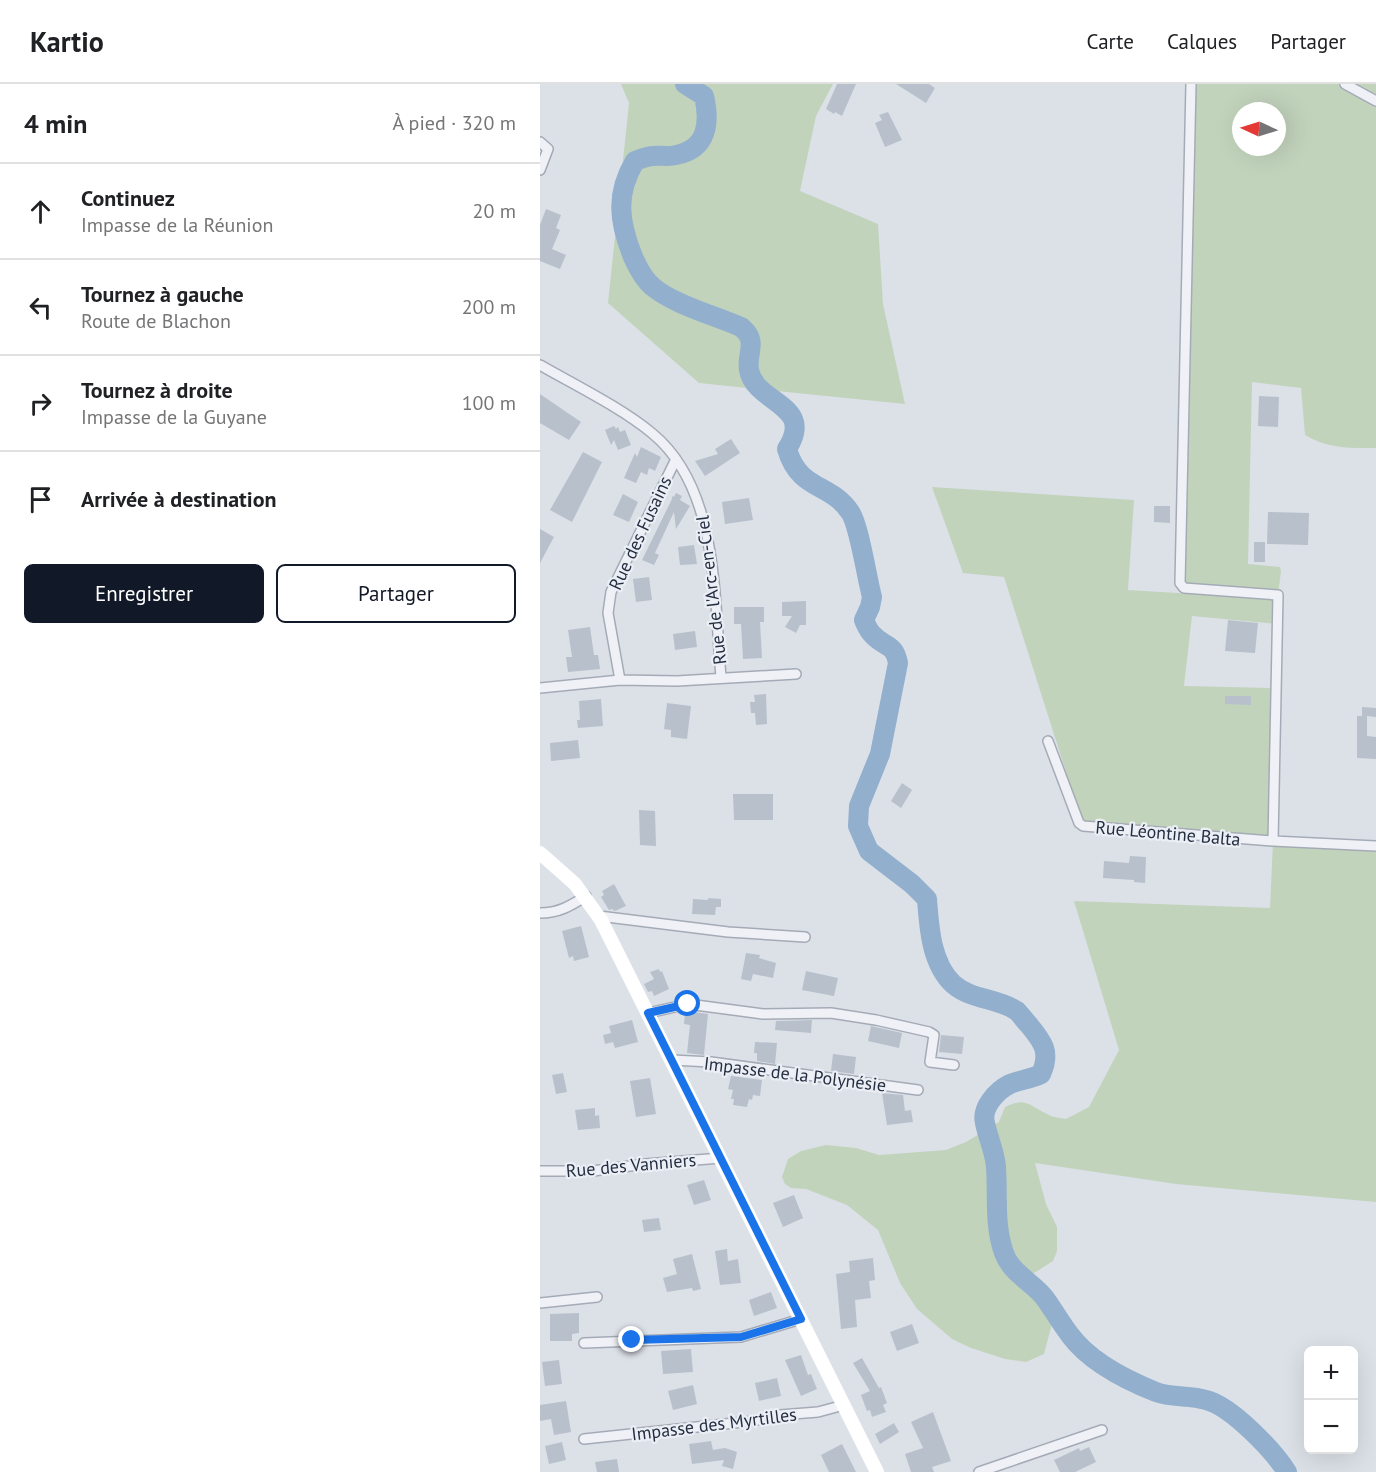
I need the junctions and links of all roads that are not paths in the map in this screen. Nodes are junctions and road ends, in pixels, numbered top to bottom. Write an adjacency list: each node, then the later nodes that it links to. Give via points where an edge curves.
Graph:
1 (1191, 84): 13 (street, via 1180,583 1184,588 1278,595)
2 (1345, 84): 3 (street)
3 (1376, 101)
4 (540, 142): 5 (street, via 548,149)
5 (540, 170)
6 (540, 365): 7 (street, Rue de l'Arc-en-Ciel, via 640,424)
7 (676, 459): 9 (street, Rue de l'Arc-en-Ciel, via 704,517); 10 (street, Rue des Fusains, via 611,592 608,613)
8 (796, 674): 9 (street)
9 (721, 677): 10 (street)
10 (620, 680): 11 (street)
11 (540, 688)
12 (1048, 741): 13 (street, Rue Léontine Balta, via 1083,826)
13 (1273, 842): 14 (street, Rue Léontine Balta)
14 (1376, 846)
15 (540, 853): 16 (street)
16 (586, 896): 17 (street, via 567,908); 18 (street)
17 (540, 913)
18 (599, 916): 19 (street); 20 (street)
19 (805, 937)
20 (648, 1013): 21 (street); 22 (street, via 688,1004 763,1014 831,1012 929,1032 934,1035 930,1062)
21 (672, 1060): 23 (street, Impasse de la Polynésie); 24 (street)
22 (954, 1065)
23 (918, 1090)
24 (721, 1158): 25 (street, Rue des Vanniers, via 587,1172); 28 (street)
25 (540, 1170)
26 (597, 1297): 27 (street)
27 (540, 1303)
28 (801, 1319): 29 (street, via 741,1337); 30 (street)
29 (584, 1343)
30 (844, 1405): 32 (street, Impasse des Myrtilles, via 753,1421); 33 (street)
31 (1102, 1430): 34 (street)
32 (584, 1439)
33 (877, 1472)
34 (979, 1472)

